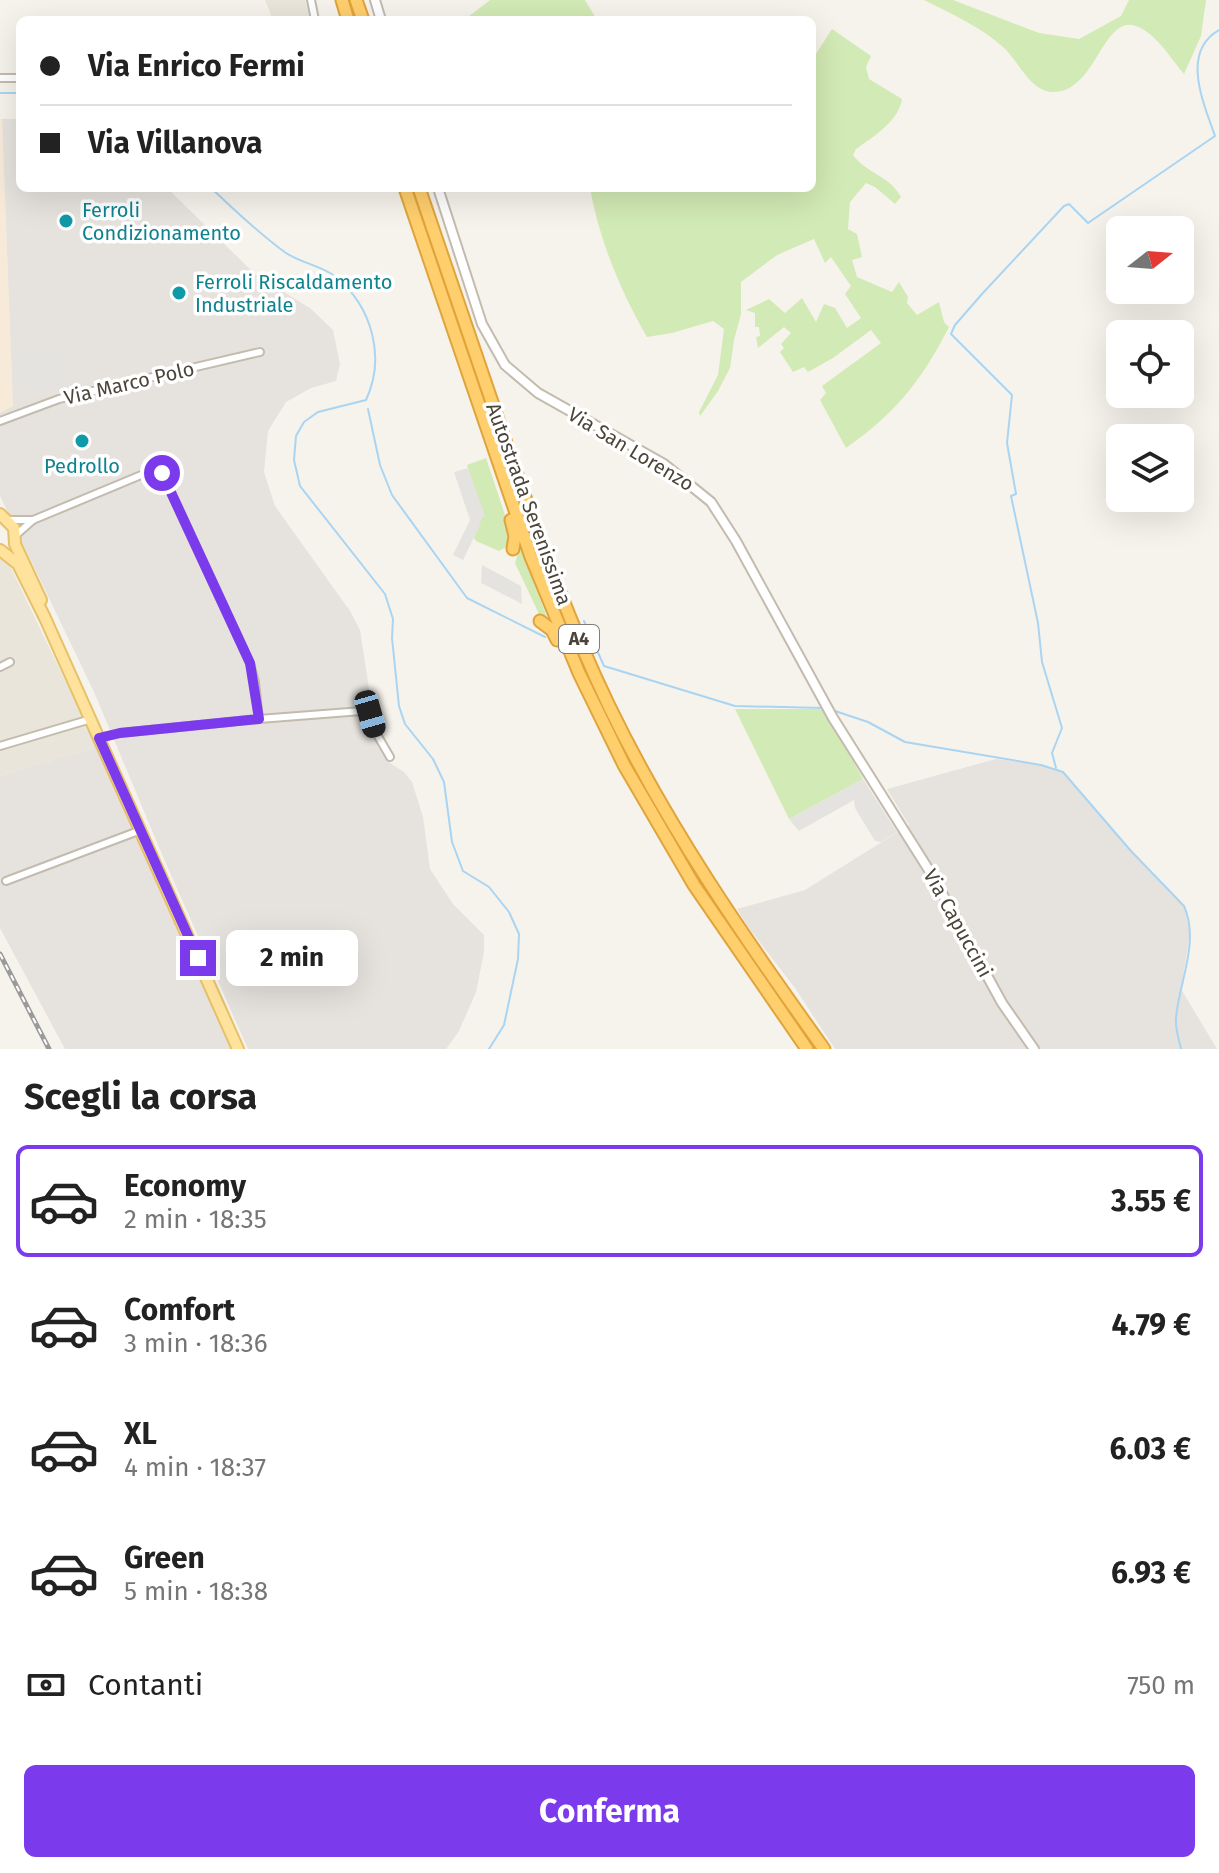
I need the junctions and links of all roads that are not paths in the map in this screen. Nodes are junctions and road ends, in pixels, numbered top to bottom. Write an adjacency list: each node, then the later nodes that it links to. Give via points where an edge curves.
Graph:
1 (406, 192): 6 (highway, Autostrada Serenissima / A4)
2 (420, 192): 27 (highway, Autostrada Serenissima / A4, via 551,571 609,707 704,877)
3 (439, 192): 22 (street, Via San Lorenzo, via 482,324 505,365 538,393 664,464 711,502)
4 (260, 352): 5 (street, Via Marco Polo, via 59,399)
5 (0, 421)
6 (501, 468): 11 (highway, via 515,532); 16 (highway, Autostrada Serenissima / A4)
7 (3, 516): 8 (street); 9 (main road)
8 (33, 520): 9 (street); 18 (street, via 153,468 160,470 250,663)
9 (15, 538): 10 (main road); 12 (main road)
10 (0, 549): 12 (main road, via 18,564)
11 (513, 549)
12 (45, 618): 17 (main road)
13 (540, 621): 16 (highway, via 552,630)
14 (10, 662): 15 (street)
15 (0, 667)
16 (579, 673): 26 (highway, Autostrada Serenissima / A4, via 624,765 694,885)
17 (91, 719): 19 (main road); 20 (street)
18 (259, 719): 19 (street); 21 (street, via 362,711 370,714)
19 (99, 738): 23 (main road)
20 (0, 746)
21 (390, 757)
22 (883, 797): 28 (street, Via Capuccini)
23 (141, 830): 24 (street); 25 (main road)
24 (6, 881)
25 (238, 1049)
26 (807, 1049)
27 (824, 1049)
28 (1034, 1049)

